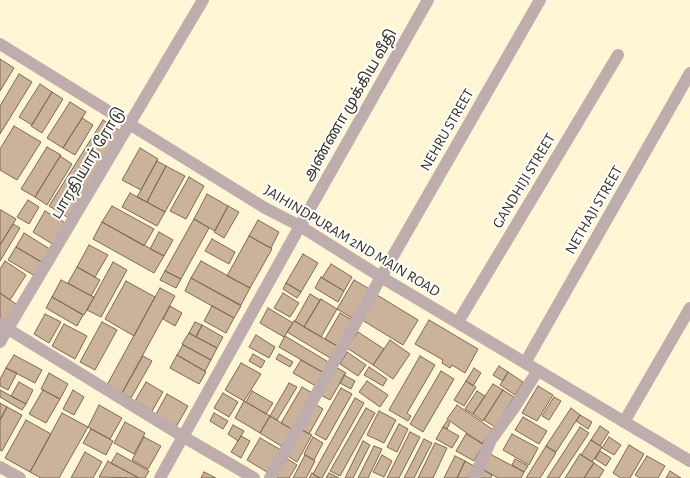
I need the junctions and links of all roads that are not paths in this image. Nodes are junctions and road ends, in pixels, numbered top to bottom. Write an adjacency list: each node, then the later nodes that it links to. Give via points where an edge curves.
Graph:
1 (203, 0): 7 (street, பாரதியார் ரோடு)
2 (428, 0): 8 (street, அண்ணா முக்கிய வீதி)
3 (540, 0): 9 (street, NEHRU STREET)
4 (0, 44): 7 (street, JAIHINDPURAM 2ND MAIN ROAD)
5 (618, 55): 11 (street, GANDHIJI STREET)
6 (690, 73): 14 (street, NETHAJI STREET)
7 (130, 123): 8 (street, JAIHINDPURAM 2ND MAIN ROAD, via 266,208); 12 (street, பாரதியார் ரோடு)
8 (300, 226): 9 (street, JAIHINDPURAM 2ND MAIN ROAD); 17 (street, அண்ணா முக்கிய வீதி)
9 (381, 277): 11 (street, JAIHINDPURAM 2ND MAIN ROAD); 23 (street, NEHRU STREET)
10 (690, 308): 16 (street)
11 (458, 322): 14 (street, JAIHINDPURAM 2ND MAIN ROAD)
12 (4, 326): 13 (street, பாரதியார் ரோடு); 17 (street)
13 (0, 342)
14 (525, 363): 15 (street, JAIHINDPURAM 2ND MAIN ROAD)
15 (538, 370): 16 (street, JAIHINDPURAM 2ND MAIN ROAD); 24 (street, via 491,440)
16 (624, 422): 18 (street, JAIHINDPURAM 2ND MAIN ROAD)
17 (182, 436): 21 (street, அண்ணா முக்கிய வீதி); 22 (street)
18 (690, 461)
19 (0, 466): 20 (street)
20 (20, 478)
21 (160, 478)
22 (254, 478)
23 (270, 478)
24 (474, 478)

